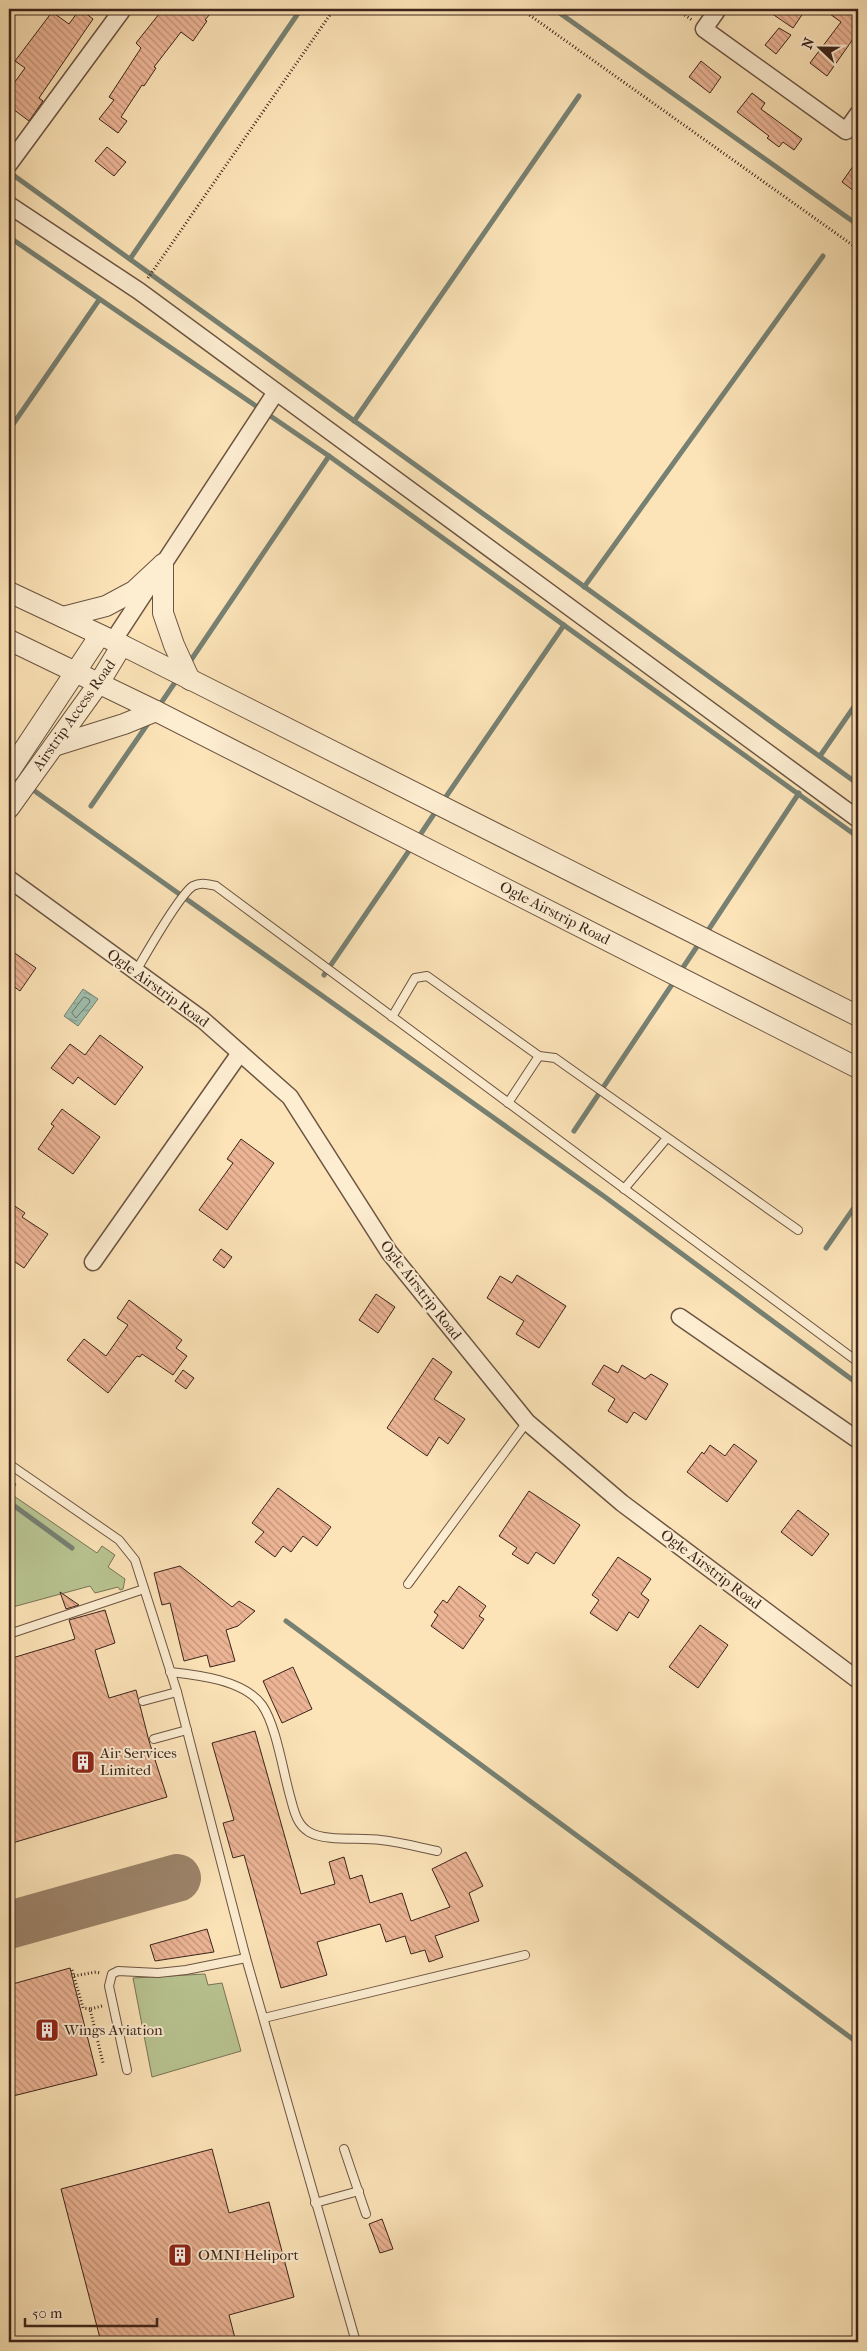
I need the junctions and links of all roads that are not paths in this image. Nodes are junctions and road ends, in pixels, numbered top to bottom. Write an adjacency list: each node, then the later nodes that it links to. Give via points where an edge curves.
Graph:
1 (124, 9): 4 (street)
2 (718, 9): 3 (street, via 704,29 846,132)
3 (858, 114)
4 (9, 164)
5 (9, 205): 6 (street, via 139,291)
6 (276, 392): 7 (street); 19 (street)
7 (164, 564): 9 (street, via 134,591 106,606); 11 (street); 13 (street, via 162,613)
8 (9, 592): 9 (street)
9 (63, 617): 11 (street)
10 (9, 640): 12 (street, Ogle Airstrip Road)
11 (112, 640): 12 (street, Airstrip Access Road); 13 (street); 14 (street, Airstrip Access Road)
12 (75, 672): 14 (street, Ogle Airstrip Road); 17 (street, Airstrip Access Road)
13 (190, 680): 22 (street)
14 (99, 683): 15 (street, Ogle Airstrip Road); 16 (street, Airstrip Access Road)
15 (156, 711): 16 (street); 26 (street, Ogle Airstrip Road)
16 (54, 746): 18 (street, Airstrip Access Road)
17 (9, 772)
18 (9, 808)
19 (858, 819)
20 (9, 879): 21 (street, Ogle Airstrip Road)
21 (136, 971): 23 (lane, via 172,912 192,887 202,883 216,886); 24 (street, Ogle Airstrip Road, via 203,1020)
22 (858, 1016)
23 (392, 1017): 25 (lane, via 415,978 427,976); 27 (lane)
24 (240, 1052): 31 (street); 34 (street, Ogle Airstrip Road, via 290,1097 389,1252)
25 (539, 1056): 27 (lane); 28 (lane, via 555,1058)
26 (858, 1068)
27 (508, 1103): 29 (lane)
28 (667, 1138): 29 (lane); 30 (lane)
29 (624, 1189): 33 (lane)
30 (798, 1230)
31 (93, 1262)
32 (680, 1317): 35 (street)
33 (858, 1362)
34 (527, 1422): 37 (lane); 41 (street, Ogle Airstrip Road, via 622,1502)
35 (858, 1440)
36 (9, 1464): 38 (lane, via 118,1540 135,1560)
37 (408, 1584)
38 (144, 1589): 39 (lane); 40 (lane)
39 (9, 1634)
40 (170, 1672): 42 (lane); 46 (lane, via 236,1686 261,1705 270,1721 298,1821 311,1833 331,1838 384,1840)
41 (858, 1680)
42 (177, 1692): 43 (lane); 44 (lane)
43 (143, 1701)
44 (187, 1730): 45 (lane); 48 (lane)
45 (154, 1739)
46 (437, 1850)
47 (525, 1955): 49 (lane)
48 (246, 1958): 49 (lane); 50 (lane, via 176,1971 118,1971 112,1974 112,2003)
49 (264, 2018): 53 (lane)
50 (127, 2070)
51 (344, 2149): 52 (lane)
52 (359, 2191): 53 (lane); 54 (lane)
53 (316, 2203): 55 (lane)
54 (366, 2214)
55 (356, 2342)

